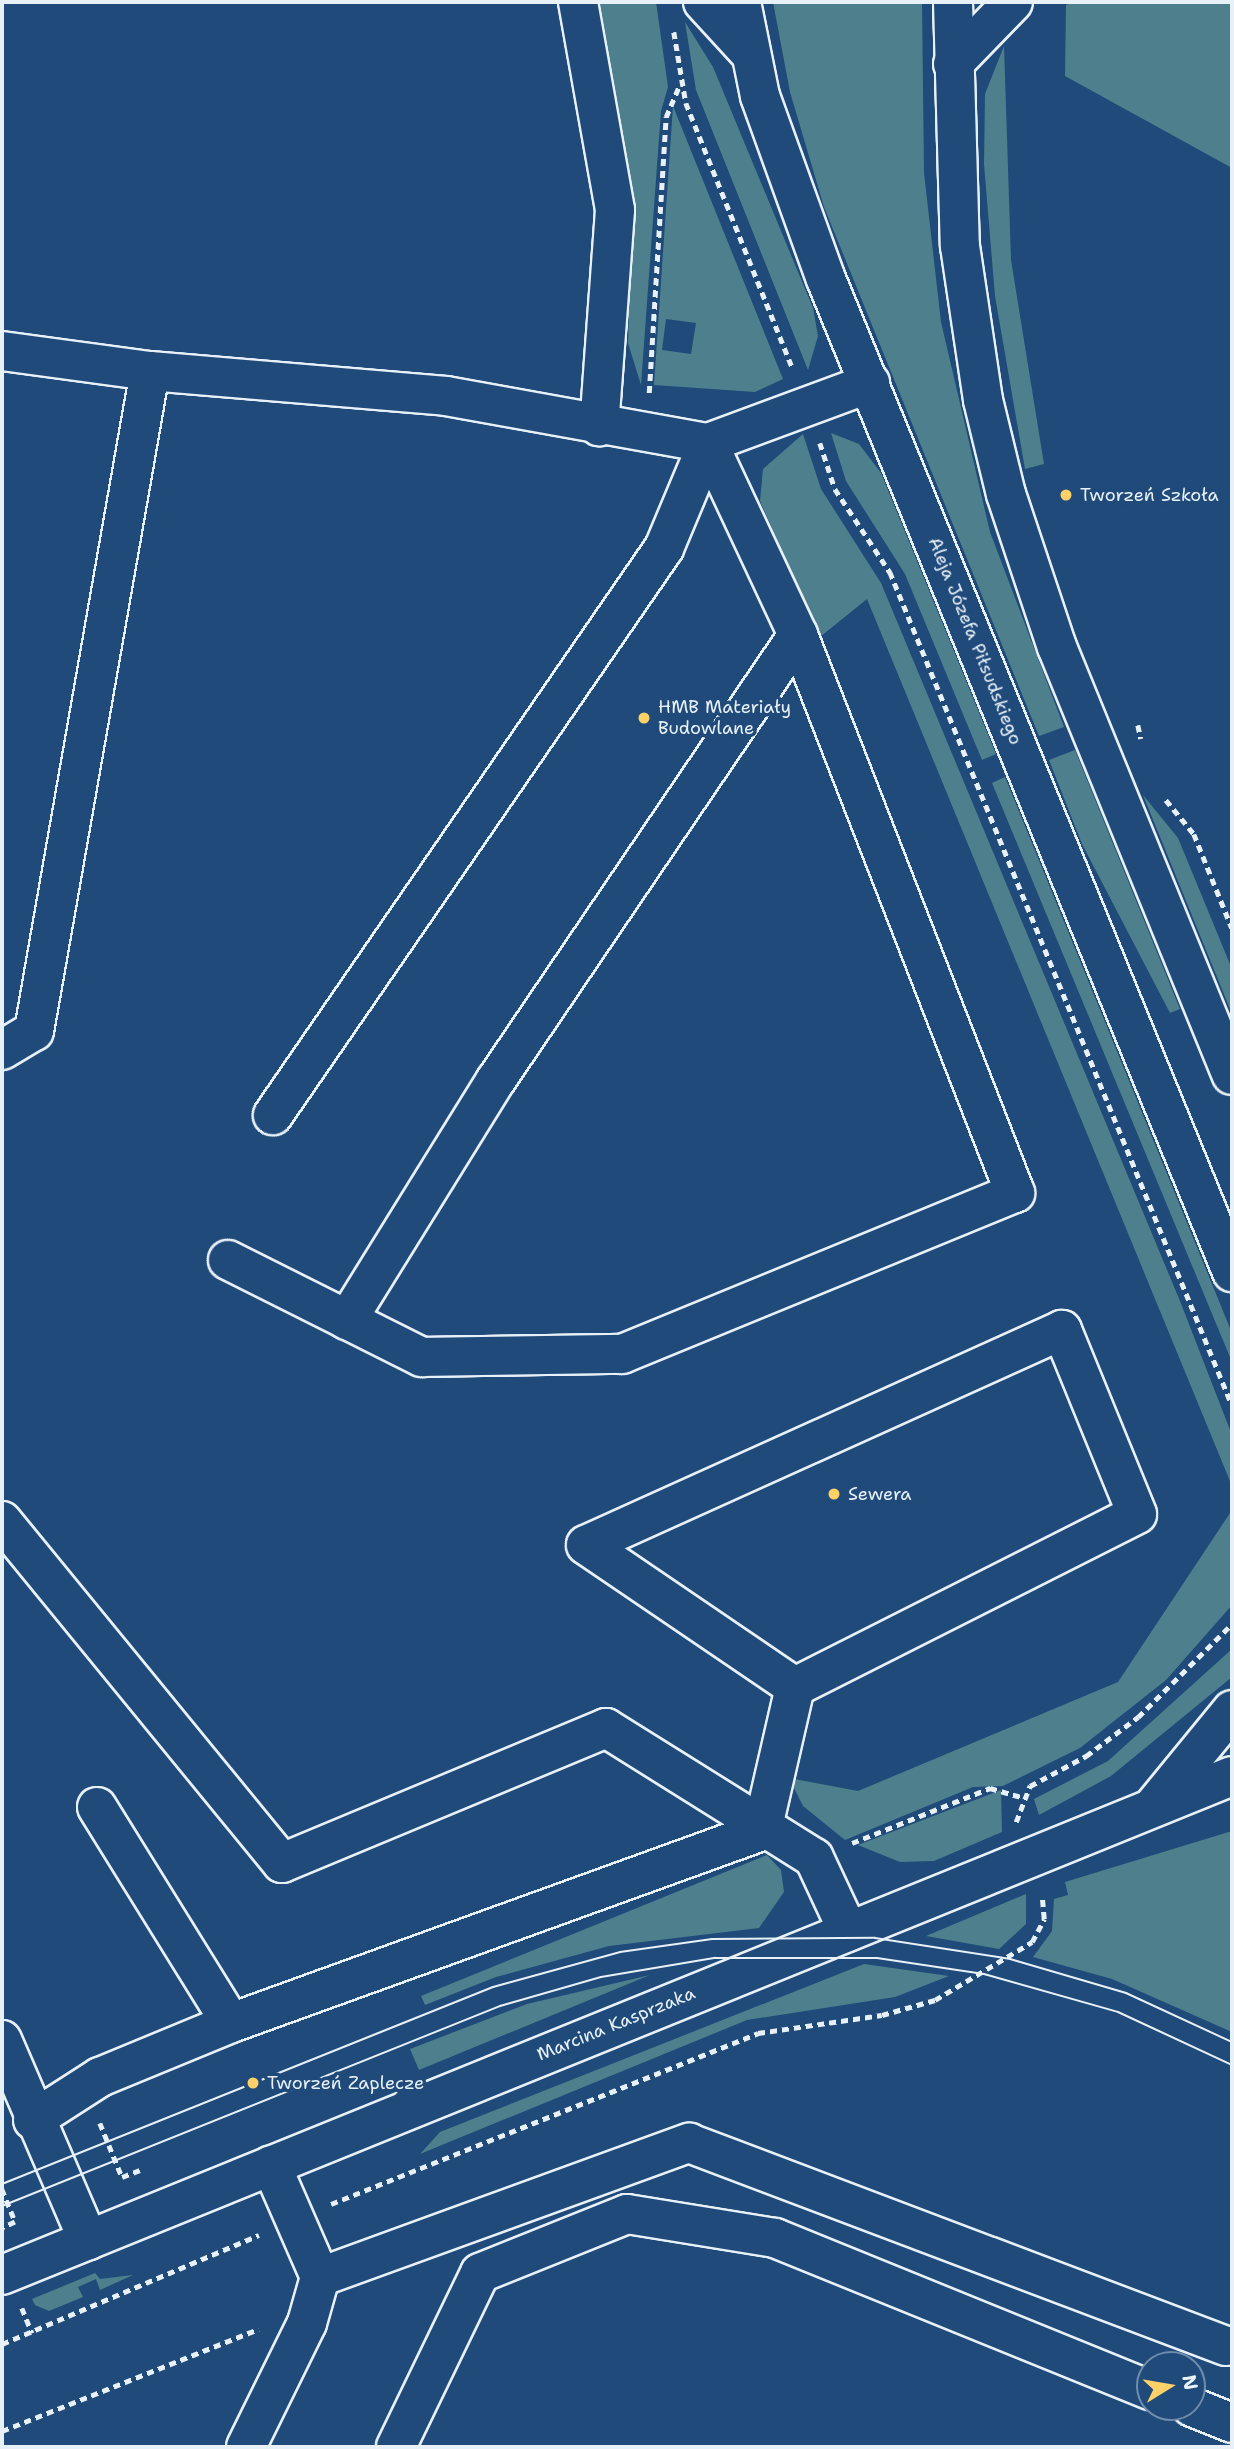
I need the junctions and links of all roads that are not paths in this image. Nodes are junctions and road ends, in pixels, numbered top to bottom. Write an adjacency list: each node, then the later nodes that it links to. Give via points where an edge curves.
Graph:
1 (578, 2): 11 (main road, via 615,210)
2 (741, 2): 6 (main road, Aleja Józefa Piłsudskiego)
3 (953, 2): 7 (main road)
4 (1013, 2): 7 (main road)
5 (687, 9): 6 (main road)
6 (749, 52): 10 (main road, Aleja Józefa Piłsudskiego, via 785,170)
7 (953, 64): 15 (main road, via 954,189 967,309 1006,494 1057,647)
8 (2, 351): 9 (main road)
9 (149, 372): 11 (main road, via 446,396); 14 (main road, via 34,1031)
10 (870, 383): 12 (main road); 18 (main road, Aleja Józefa Piłsudskiego)
11 (599, 426): 12 (main road)
12 (708, 443): 13 (main road); 16 (main road, via 664,548)
13 (798, 635): 19 (main road, via 496,1080); 19 (main road, via 1015,1193 622,1354 422,1357)
14 (2, 1050)
15 (1232, 1075)
16 (273, 1115)
17 (228, 1260): 19 (main road)
18 (1232, 1272)
19 (347, 1320)
20 (2, 1521): 26 (main road, via 282,1863 607,1728)
21 (795, 1687): 21 (main road, via 1137,1514 1062,1330 586,1545); 26 (main road)
22 (1232, 1710): 24 (main road)
23 (1232, 1776): 24 (main road, Marcina Kasprzaka)
24 (1154, 1806): 27 (main road, Marcina Kasprzaka)
25 (97, 1807): 28 (main road)
26 (762, 1831): 27 (main road, via 814,1858); 28 (main road)
27 (848, 1931): 31 (main road, Marcina Kasprzaka)
28 (231, 2023): 30 (main road, via 86,2086)
29 (2, 2040): 30 (main road)
30 (33, 2119): 32 (main road)
31 (271, 2165): 32 (main road, Marcina Kasprzaka); 34 (main road)
32 (88, 2240): 33 (main road, Marcina Kasprzaka)
33 (11, 2288)
34 (316, 2292): 35 (main road, via 689,2143); 39 (main road)
35 (1226, 2346)
36 (1136, 2384): 40 (main road, via 775,2238 627,2214 480,2273)
37 (1206, 2413): 38 (main road)
38 (1232, 2423)
39 (246, 2447)
40 (396, 2447)

